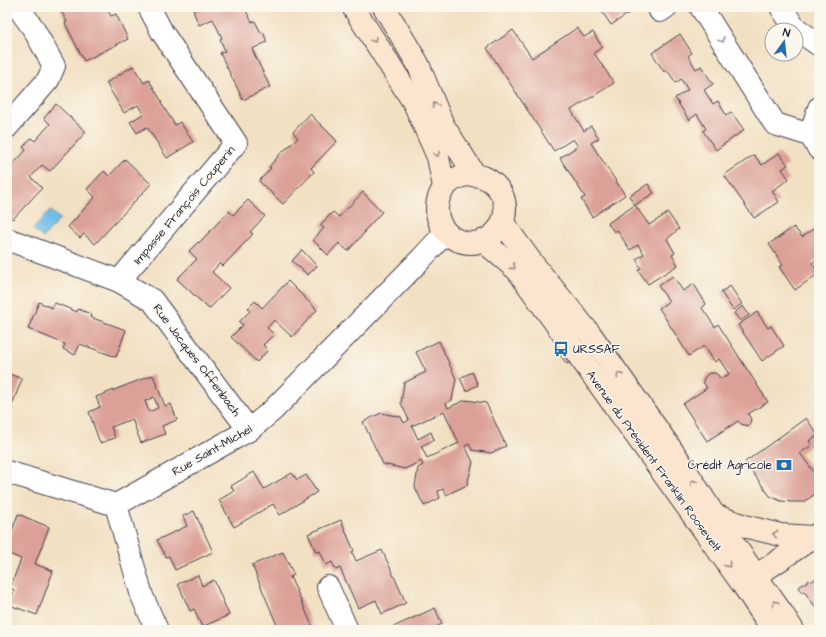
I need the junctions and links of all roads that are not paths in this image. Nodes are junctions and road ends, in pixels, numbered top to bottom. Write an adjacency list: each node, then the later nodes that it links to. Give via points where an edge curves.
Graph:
1 (18, 7): 9 (street, via 54,66 48,80)
2 (149, 7): 17 (street, Impasse François Couperin, via 162,32 236,144)
3 (353, 7): 12 (main road, one-way to 12, via 414,103 438,157)
4 (384, 7): 11 (main road, one-way to 4, via 443,125 418,64)
5 (701, 7): 10 (street, one-way to 10, via 775,124)
6 (781, 7): 7 (street, via 794,27)
7 (819, 45)
8 (819, 108): 10 (street)
9 (7, 127)
10 (815, 142)
11 (475, 175): 12 (main road, via 463,175); 13 (main road, via 487,178 504,198)
12 (444, 187): 14 (main road, via 438,196 436,209 438,222)
13 (503, 223): 16 (main road, via 495,234); 21 (main road, Avenue du Président Franklin Roosevelt, one-way to 13, via 683,466 591,335)
14 (446, 232): 16 (main road, via 456,241 470,244); 18 (street, Rue Saint-Michel, via 273,410)
15 (7, 239): 17 (street, Rue Jacques Offenbach)
16 (483, 242): 23 (main road, Avenue du Président Franklin Roosevelt, one-way to 23, via 518,271)
17 (119, 281): 18 (street, Rue Jacques Offenbach, via 152,300)
18 (249, 430): 20 (street, Rue Saint-Michel)
19 (7, 472): 20 (street)
20 (116, 505): 25 (street, via 142,596)
21 (714, 515): 22 (main road, one-way to 21, via 781,535); 23 (main road, Avenue du Président Franklin Roosevelt)
22 (816, 535): 23 (main road)
23 (749, 580): 27 (main road, Avenue du Président Franklin Roosevelt); 28 (main road, Avenue du Président Franklin Roosevelt, one-way to 23, via 782,613)
24 (328, 587): 26 (street)
25 (157, 630)
26 (347, 630)
27 (773, 630)
28 (793, 630)

